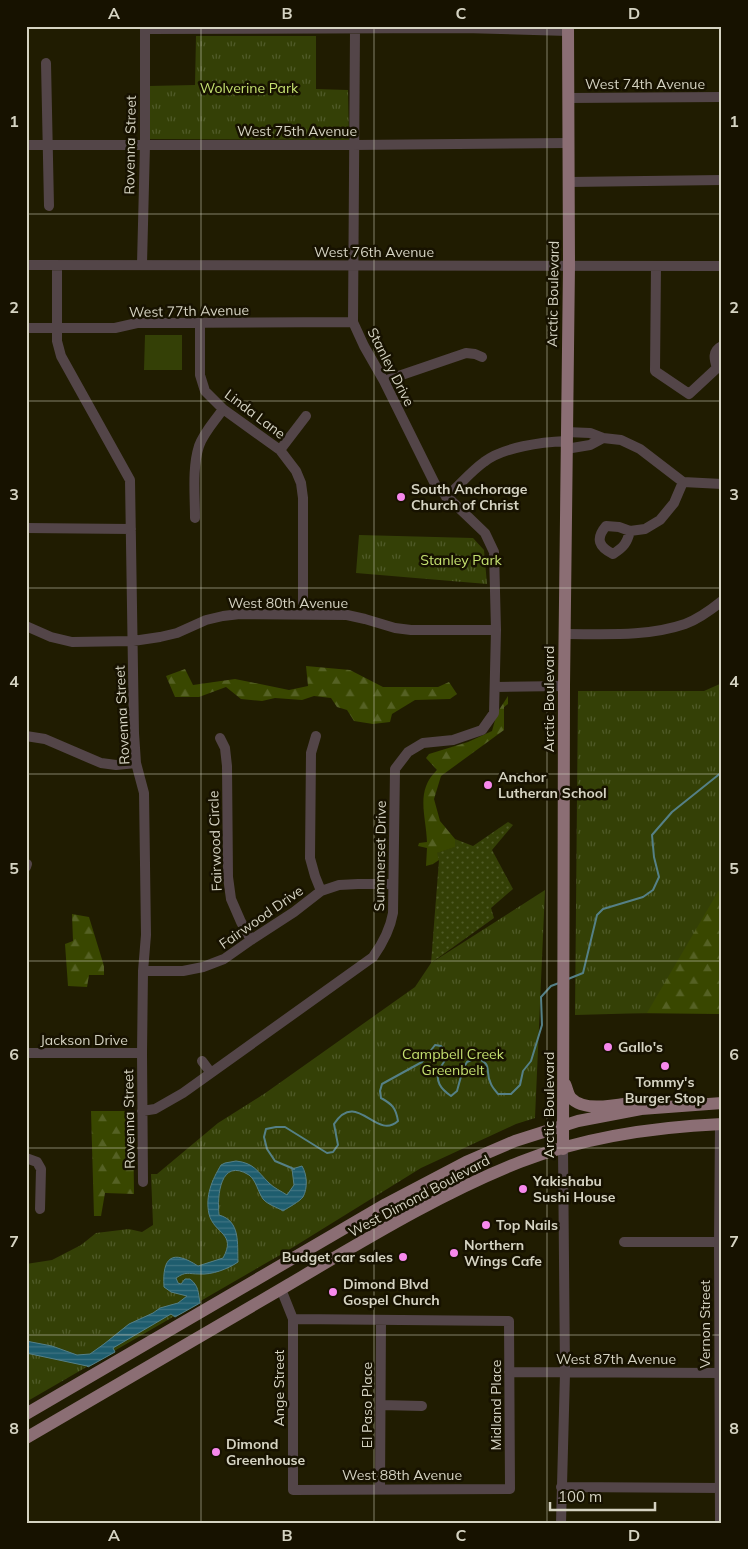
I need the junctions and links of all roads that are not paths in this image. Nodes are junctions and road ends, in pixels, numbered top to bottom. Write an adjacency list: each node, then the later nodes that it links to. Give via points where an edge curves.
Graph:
1 (464, 27): 3 (street); 4 (street)
2 (145, 28): 3 (street); 10 (street, Rovenna Street)
3 (355, 29): 11 (street, Stanley Drive)
4 (568, 29): 7 (main road, Arctic Boulevard)
5 (46, 63): 12 (street)
6 (722, 97): 7 (street, West 74th Avenue)
7 (568, 98): 8 (main road, Arctic Boulevard)
8 (568, 143): 11 (street, West 75th Avenue); 14 (main road, Arctic Boulevard)
9 (26, 145): 12 (street, West 75th Avenue)
10 (145, 145): 11 (street, West 75th Avenue); 12 (street, West 75th Avenue); 16 (street, Rovenna Street)
11 (354, 145): 18 (street, Stanley Drive)
12 (47, 146): 15 (street)
13 (722, 180): 14 (street)
14 (569, 182): 19 (main road, Arctic Boulevard)
15 (49, 206)
16 (142, 264): 18 (street, West 76th Avenue); 20 (street, West 76th Avenue)
17 (26, 265): 20 (street, West 76th Avenue)
18 (353, 265): 19 (street, West 76th Avenue); 23 (street, Stanley Drive)
19 (569, 265): 21 (street, West 76th Avenue); 34 (main road, Arctic Boulevard)
20 (57, 266): 26 (street, Rovenna Street)
21 (656, 266): 22 (street, West 76th Avenue); 29 (street, via 655,371 689,394)
22 (722, 266)
23 (353, 322): 24 (street, West 77th Avenue); 30 (street, Stanley Drive)
24 (200, 323): 26 (street, West 77th Avenue); 31 (street, Linda Lane, via 202,384)
25 (26, 328): 26 (street, West 77th Avenue)
26 (57, 328): 41 (street, Rovenna Street, via 61,356 130,480)
27 (722, 346): 29 (street, via 714,356)
28 (482, 357): 30 (street, via 466,354)
29 (719, 369)
30 (384, 381): 38 (street, Stanley Drive, via 436,486)
31 (223, 409): 35 (street, Linda Lane); 39 (street, via 199,446)
32 (306, 416): 35 (street)
33 (603, 438): 34 (street, via 590,445); 34 (street, via 590,433); 36 (street, via 622,440 640,449)
34 (566, 441): 38 (street, via 552,441 500,453 484,462); 47 (main road, Arctic Boulevard)
35 (280, 450): 44 (street, Linda Lane, via 301,483)
36 (683, 482): 37 (street); 42 (street, via 674,502 660,520 645,529)
37 (722, 484)
38 (446, 497): 46 (street, Stanley Drive, via 485,533 494,552)
39 (195, 518)
40 (26, 528): 41 (street)
41 (131, 529): 48 (street, Rovenna Street)
42 (630, 531)
43 (722, 602): 47 (street, via 687,624 658,631)
44 (302, 614): 46 (street, West 80th Avenue, via 347,615 411,630); 48 (street, West 80th Avenue, via 223,616 177,633)
45 (26, 626): 48 (street, West 80th Avenue, via 72,642)
46 (496, 630): 50 (street, Stanley Drive)
47 (565, 634): 49 (main road, Arctic Boulevard)
48 (133, 641): 54 (street, Rovenna Street)
49 (564, 686): 50 (street); 63 (main road, Arctic Boulevard)
50 (496, 687): 55 (street, Summerset Drive, via 494,713 482,730 453,740 423,743 408,752 396,769)
51 (26, 736): 54 (street, via 45,739 101,764)
52 (316, 736): 56 (street, via 311,753 310,858)
53 (220, 738): 57 (street, Fairwood Circle, via 227,766 231,899)
54 (136, 763): 58 (street, Rovenna Street, via 144,793 146,935)
55 (393, 884): 56 (street, Fairwood Drive, via 339,885); 62 (street, Summerset Drive, via 391,926 373,957)
56 (321, 891): 57 (street, Fairwood Drive)
57 (251, 940): 58 (street, Fairwood Drive, via 224,959 203,967 183,971)
58 (143, 971): 60 (street, Rovenna Street)
59 (26, 1053): 60 (street, Jackson Drive)
60 (142, 1053): 66 (street, Rovenna Street)
61 (202, 1061): 62 (street)
62 (211, 1073): 66 (street, Summerset Drive, via 155,1109)
63 (564, 1079): 65 (main road, via 570,1097 591,1107 648,1100); 68 (main road, Arctic Boulevard)
64 (722, 1103): 65 (main road, West Dimond Boulevard)
65 (708, 1104): 68 (main road, West Dimond Boulevard, via 641,1109)
66 (142, 1111): 71 (street, Rovenna Street)
67 (721, 1124): 69 (main road, West Dimond Boulevard, via 636,1132); 74 (street, Vernon Street)
68 (564, 1126): 69 (main road, Arctic Boulevard); 83 (main road, West Dimond Boulevard, via 515,1141 466,1162 386,1204)
69 (563, 1149): 75 (main road, West Dimond Boulevard, via 522,1161 474,1181); 79 (street, Arctic Boulevard)
70 (26, 1158): 72 (street, via 39,1160)
71 (144, 1182)
72 (40, 1209)
73 (624, 1242): 74 (street)
74 (719, 1242): 80 (street, Vernon Street)
75 (281, 1289): 76 (street, Ange Street); 84 (main road, West Dimond Boulevard)
76 (293, 1320): 77 (street); 89 (street, Ange Street)
77 (381, 1320): 78 (street, Midland Place, via 509,1322); 81 (street, El Paso Place)
78 (509, 1372): 79 (street, West 87th Avenue); 88 (street, Midland Place)
79 (565, 1373): 80 (street, West 87th Avenue); 85 (street, Arctic Boulevard)
80 (720, 1373): 86 (street, Vernon Street)
81 (381, 1405): 82 (street); 87 (street, El Paso Place)
82 (422, 1406)
83 (26, 1414)
84 (26, 1438)
85 (561, 1487): 86 (street); 90 (street, Arctic Boulevard)
86 (721, 1488): 91 (street, Vernon Street)
87 (380, 1489): 88 (street, West 88th Avenue); 89 (street, West 88th Avenue)
88 (510, 1489)
89 (293, 1490)
90 (561, 1523)
91 (720, 1523)

